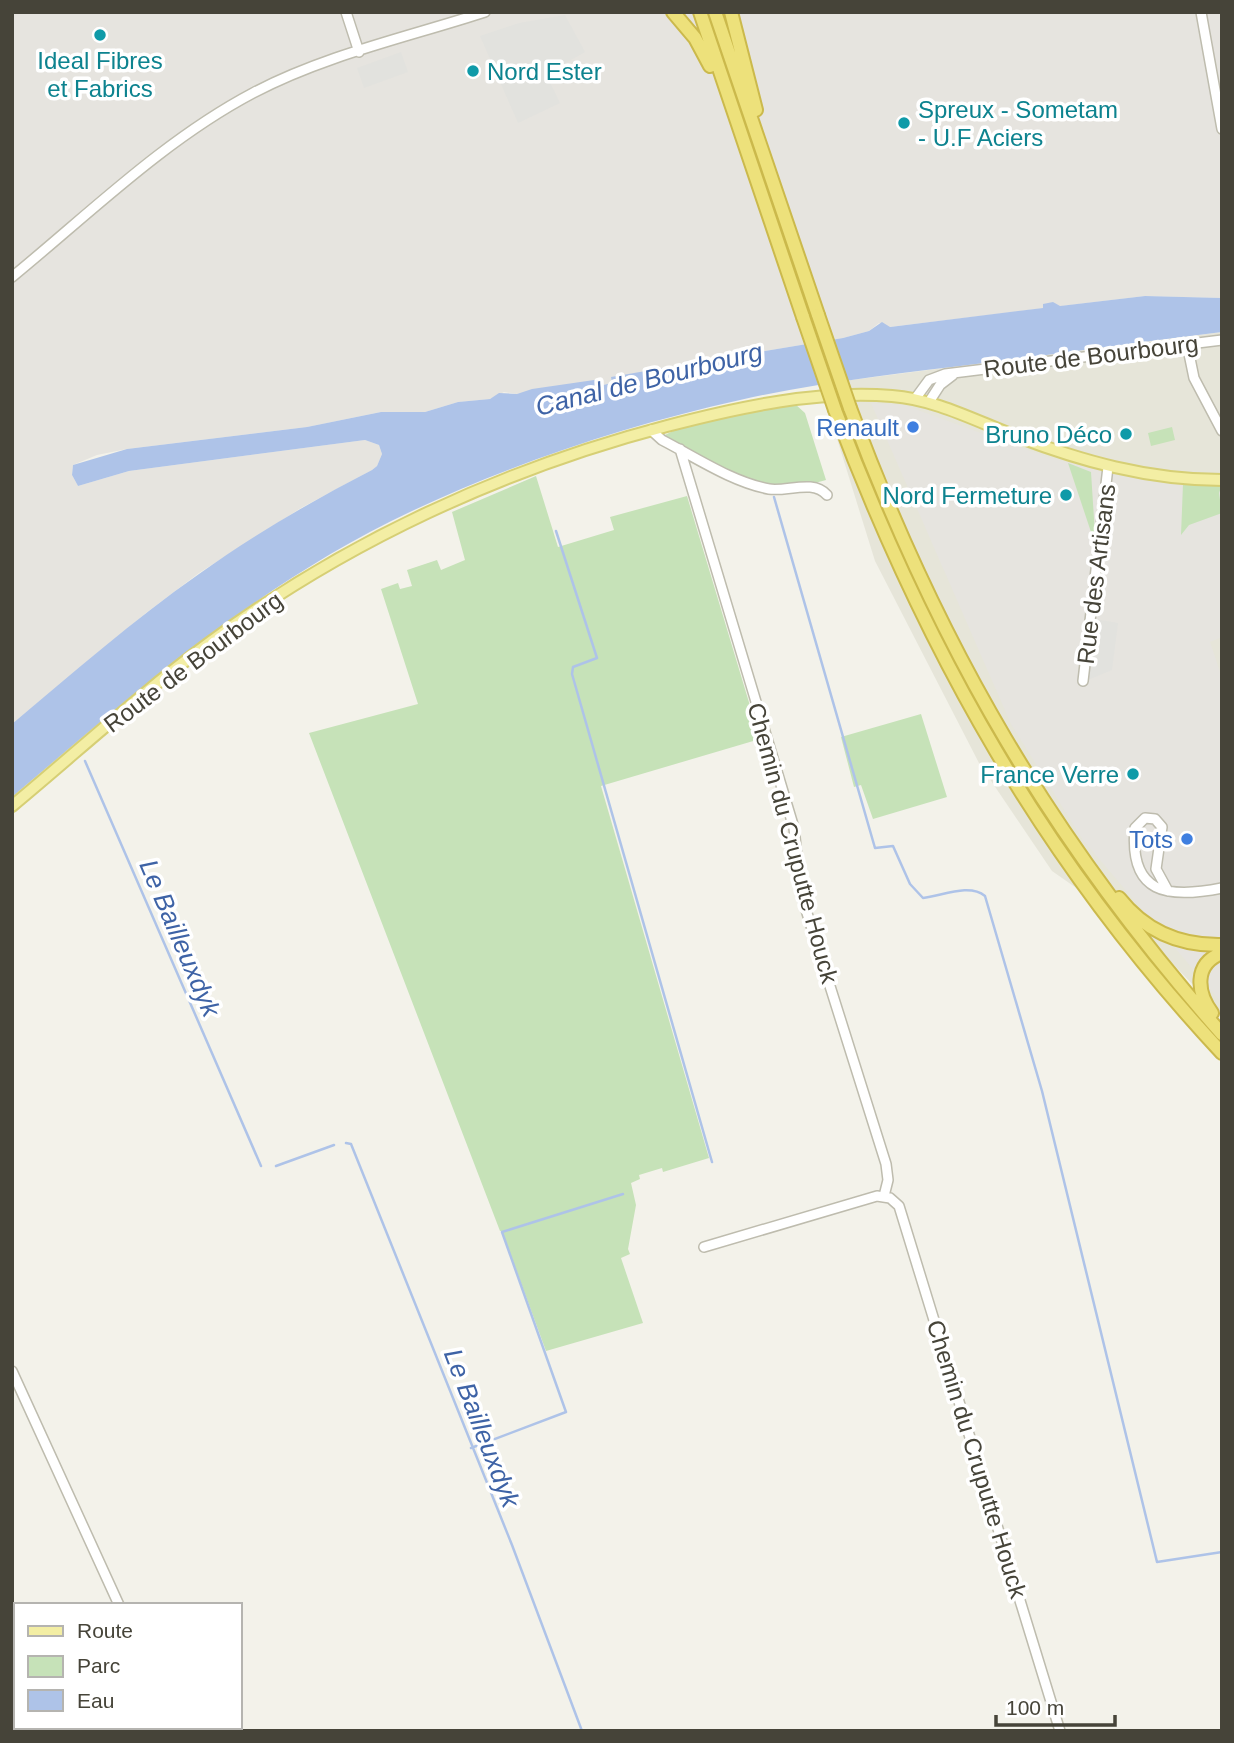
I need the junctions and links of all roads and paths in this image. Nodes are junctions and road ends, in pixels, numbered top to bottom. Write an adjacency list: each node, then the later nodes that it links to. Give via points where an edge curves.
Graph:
1 (346, 12): 8 (street)
2 (485, 12): 8 (street)
3 (673, 12): 10 (highway, via 706,56)
4 (699, 12): 10 (highway)
5 (715, 12): 11 (highway)
6 (731, 12): 11 (highway)
7 (1201, 12): 9 (street)
8 (359, 52): 12 (street, via 275,82 204,122)
9 (1222, 129)
10 (750, 159): 35 (highway, bridge, via 835,411 905,583 943,660 1056,847 1109,921)
11 (776, 192): 28 (highway, bridge, via 897,530 991,719)
12 (12, 277)
13 (1222, 340): 14 (street, Route de Bourbourg)
14 (1187, 344): 15 (street, Route de Bourbourg); 19 (street, via 1194,378)
15 (960, 373): 16 (street, Route de Bourbourg, via 933,378); 17 (street, Route de Bourbourg, via 945,380)
16 (915, 399): 17 (main road, Route de Bourbourg); 18 (main road, Route de Bourbourg, via 870,395 768,402)
17 (929, 402): 21 (main road, Route de Bourbourg)
18 (655, 429): 20 (street); 27 (main road, Route de Bourbourg, via 467,495 319,570 205,646)
19 (1222, 431)
20 (680, 449): 25 (street, via 759,486 780,490 811,487); 36 (street, Chemin du Cruputte Houck, via 794,828 799,887 887,1168)
21 (1108, 467): 22 (main road, Route de Bourbourg); 26 (street, Rue des Artisans)
22 (1130, 471): 23 (main road); 24 (main road)
23 (1222, 474)
24 (1222, 480)
25 (827, 495)
26 (1083, 681)
27 (12, 806)
28 (1050, 814): 31 (highway, via 1142,922 1180,941); 34 (highway, via 1114,904)
29 (1222, 888): 30 (street)
30 (1168, 891): 30 (street, via 1156,869 1162,827 1155,819 1145,818 1135,832 1136,864 1148,884)
31 (1222, 945)
32 (1222, 953): 33 (highway, via 1205,966 1200,987)
33 (1222, 1024)
34 (1222, 1034)
35 (1222, 1053)
36 (884, 1196): 37 (street); 40 (street, Chemin du Cruputte Houck, via 896,1202 905,1220)
37 (704, 1247)
38 (12, 1371): 39 (street)
39 (118, 1603)
40 (1060, 1731)

